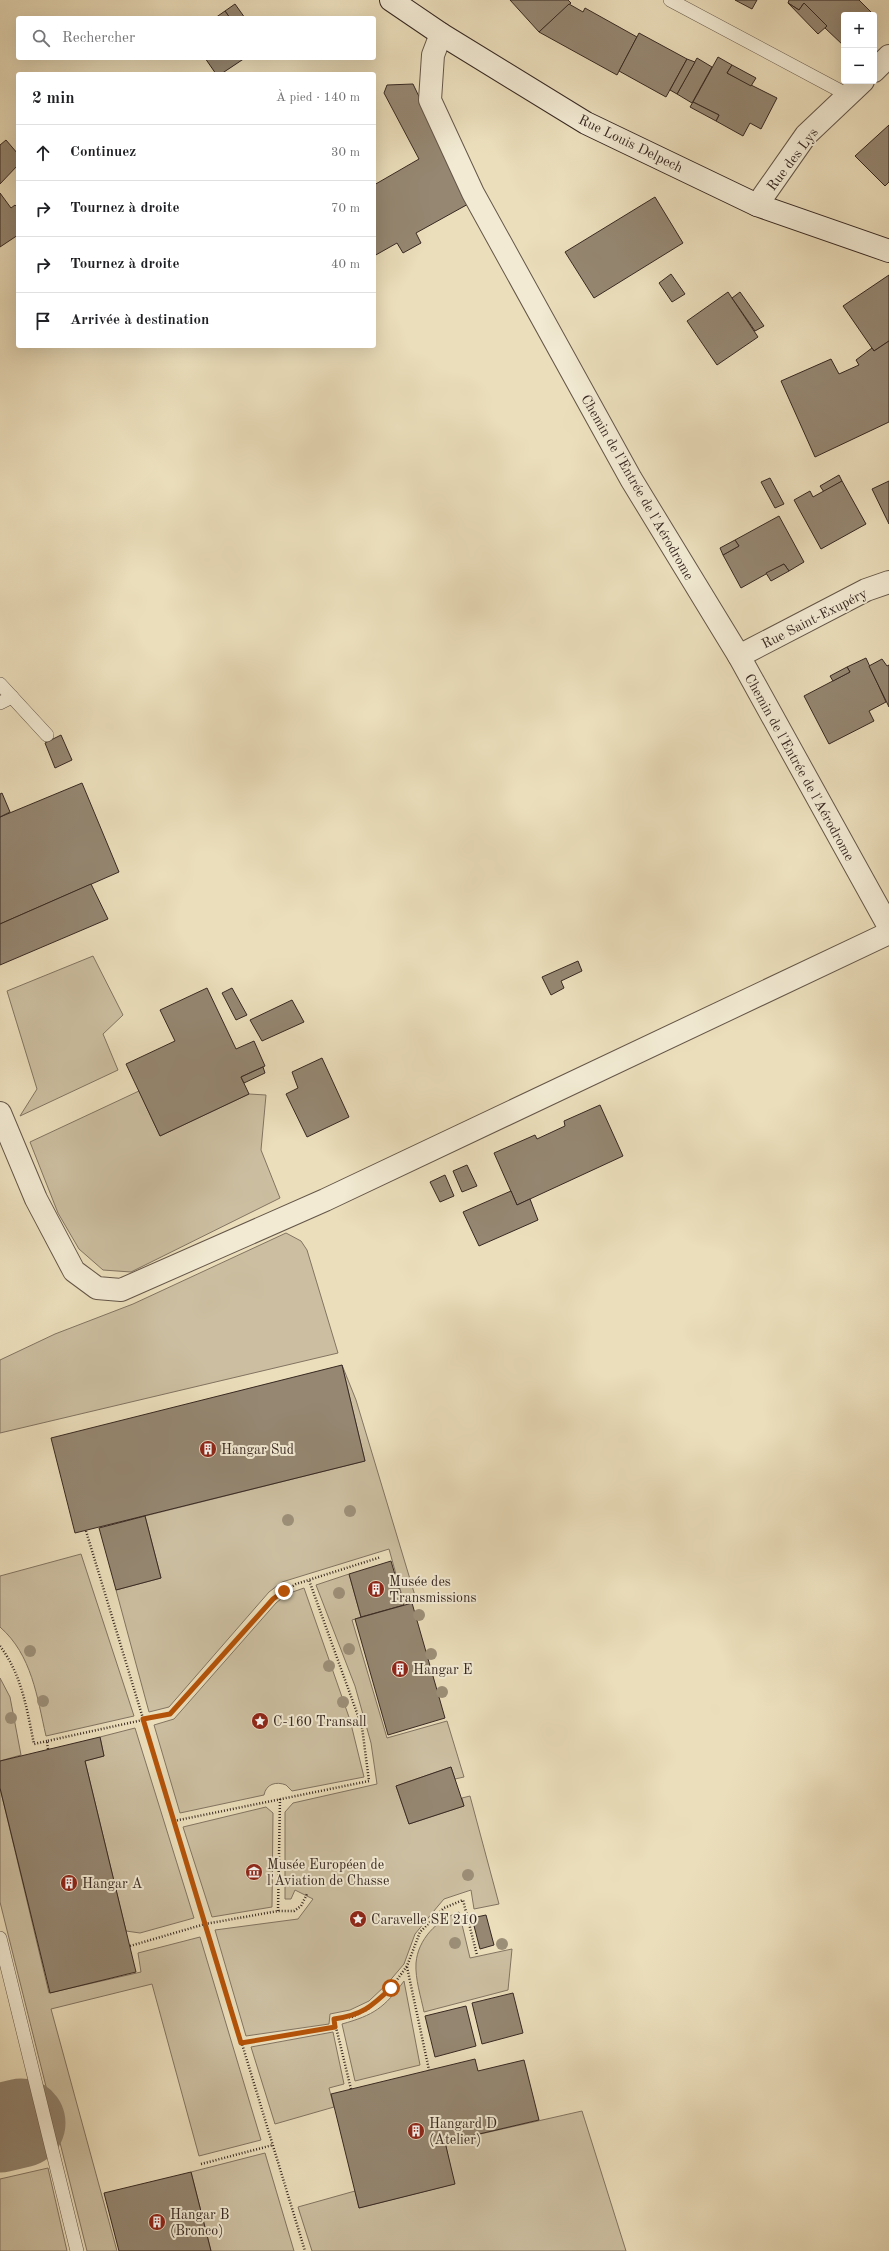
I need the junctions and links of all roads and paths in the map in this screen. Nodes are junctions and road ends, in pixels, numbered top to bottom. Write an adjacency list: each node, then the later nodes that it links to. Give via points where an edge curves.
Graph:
1 (390, 0): 3 (street, Rue Louis Delpech)
2 (670, 0): 6 (lane)
3 (441, 34): 7 (street, Rue Louis Delpech, via 586,123); 10 (street, Chemin de l'Entrée de l'Aérodrome, via 433,55 430,100 473,193 627,472)
4 (889, 56): 5 (street)
5 (877, 68)
6 (855, 88): 7 (street, Rue des Lys, via 806,135)
7 (757, 205): 8 (street, Rue Louis Delpech)
8 (889, 251)
9 (889, 582): 10 (street, Rue Saint-Exupéry, via 866,590)
10 (739, 656): 14 (street, Chemin de l'Entrée de l'Aérodrome)
11 (0, 684): 12 (lane)
12 (6, 700): 13 (lane)
13 (47, 735)
14 (889, 927)
15 (889, 933): 16 (street, via 325,1200 121,1290 97,1288 74,1271 36,1199)
16 (0, 1113)
17 (86, 1531): 21 (path)
18 (381, 1557): 19 (path)
19 (309, 1580): 21 (path, via 296,1584 273,1599 170,1714); 24 (path, via 362,1727 369,1781)
20 (0, 1646): 22 (path, via 10,1660 24,1695 34,1744)
21 (143, 1719): 22 (path); 25 (path)
22 (47, 1741): 23 (path)
23 (48, 1749)
24 (280, 1799): 25 (path); 27 (path)
25 (174, 1821): 28 (path)
26 (307, 1894): 27 (path, via 301,1906 294,1911)
27 (278, 1911): 28 (path)
28 (205, 1924): 30 (path); 34 (path)
29 (0, 1938): 39 (lane)
30 (130, 1946)
31 (477, 1955): 32 (path, via 463,1900 444,1908 420,1932)
32 (407, 1966): 33 (path, via 391,1988 368,2009 352,2016 334,2019); 35 (path)
33 (335, 2027): 34 (path); 36 (path)
34 (241, 2043): 37 (path)
35 (429, 2070)
36 (351, 2089)
37 (273, 2145): 38 (path); 40 (path)
38 (201, 2164)
39 (77, 2251)
40 (305, 2251)

